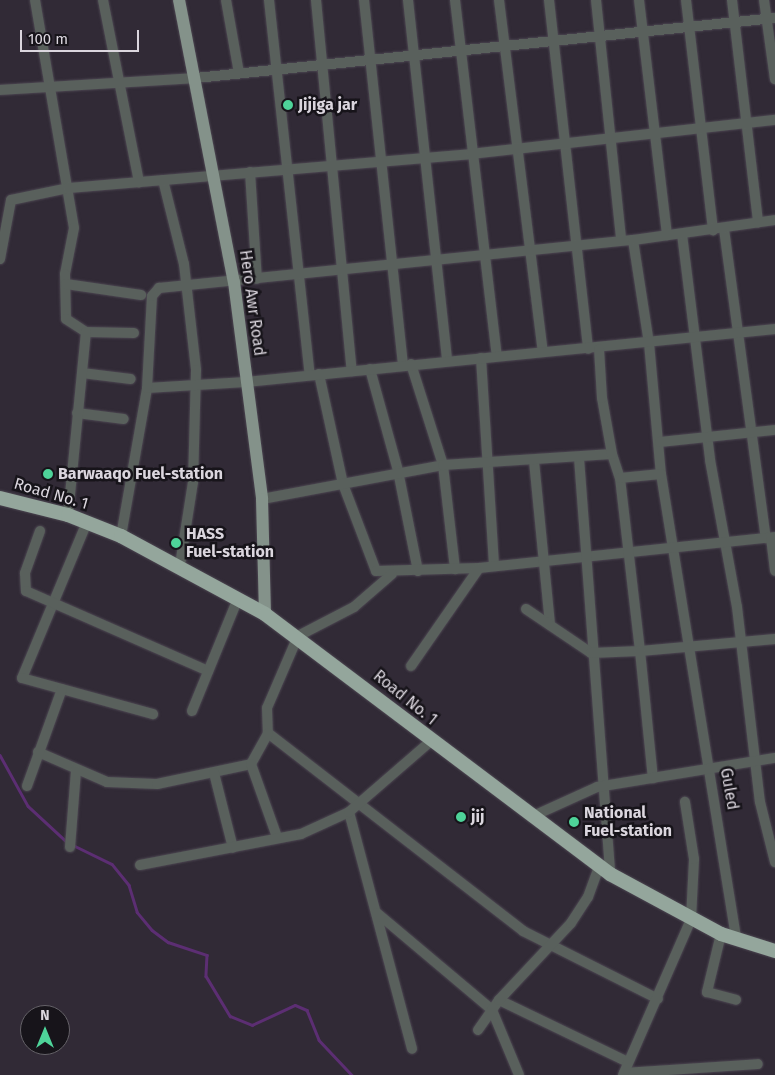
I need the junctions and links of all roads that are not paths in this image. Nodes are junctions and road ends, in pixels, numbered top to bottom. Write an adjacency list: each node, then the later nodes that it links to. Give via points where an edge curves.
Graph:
1 (35, 0): 33 (street)
2 (103, 0): 32 (street)
3 (179, 0): 30 (main road, Hero Awr Road)
4 (226, 0): 29 (street)
5 (269, 0): 28 (street)
6 (316, 0): 27 (street)
7 (364, 0): 26 (street)
8 (408, 0): 25 (street)
9 (454, 0): 24 (street)
10 (499, 0): 23 (street)
11 (549, 0): 22 (street)
12 (596, 0): 21 (street)
13 (639, 0): 20 (street)
14 (686, 0): 19 (street)
15 (732, 0): 18 (street)
16 (764, 0): 17 (street)
17 (771, 19): 18 (street); 31 (street)
18 (735, 23): 19 (street); 36 (street)
19 (690, 29): 20 (street); 37 (street)
20 (642, 33): 21 (street); 38 (street)
21 (600, 38): 22 (street); 39 (street)
22 (552, 41): 23 (street); 40 (street)
23 (506, 46): 24 (street); 41 (street)
24 (459, 50): 25 (street); 42 (street)
25 (411, 55): 26 (street); 43 (street)
26 (370, 59): 27 (street); 44 (street)
27 (321, 64): 28 (street); 45 (street)
28 (275, 68): 29 (street); 46 (street)
29 (239, 73): 30 (street)
30 (196, 78): 32 (street); 48 (main road, Hero Awr Road)
31 (775, 79)
32 (120, 84): 33 (street); 50 (street)
33 (47, 88): 34 (street); 51 (street)
34 (0, 90)
35 (775, 120): 36 (street)
36 (748, 123): 37 (street); 53 (street)
37 (700, 129): 38 (street); 55 (street)
38 (657, 133): 39 (street); 57 (street)
39 (608, 140): 40 (street); 58 (street)
40 (566, 143): 41 (street); 60 (street)
41 (518, 148): 42 (street); 61 (street)
42 (471, 154): 43 (street); 62 (street)
43 (423, 157): 44 (street); 64 (street)
44 (380, 160): 45 (street); 65 (street)
45 (336, 165): 46 (street); 66 (street)
46 (285, 169): 47 (street); 67 (street)
47 (250, 172): 48 (street); 68 (street)
48 (215, 175): 49 (street); 69 (main road, Hero Awr Road)
49 (164, 180): 50 (street); 71 (street)
50 (139, 182): 51 (street)
51 (68, 188): 63 (street, via 11,200); 70 (street, via 74,228)
52 (775, 220): 53 (street)
53 (758, 222): 54 (street)
54 (724, 229): 55 (street); 76 (street)
55 (713, 230): 56 (street)
56 (682, 234): 57 (street); 77 (street)
57 (667, 235): 59 (street)
58 (621, 239): 59 (street); 60 (street)
59 (633, 240): 78 (street, Guled)
60 (575, 243): 61 (street); 80 (street)
61 (531, 249): 62 (street); 81 (street)
62 (484, 255): 64 (street); 82 (street)
63 (0, 259)
64 (436, 260): 65 (street); 84 (street)
65 (393, 262): 66 (street); 85 (street)
66 (344, 268): 67 (street); 87 (street)
67 (302, 273): 68 (street); 89 (street)
68 (257, 279): 69 (street)
69 (234, 282): 71 (street); 91 (main road, Hero Awr Road)
70 (66, 284): 72 (street); 74 (street, via 66,318)
71 (187, 288): 92 (street); 93 (street, via 159,288 152,296)
72 (141, 295)
73 (775, 329): 76 (street)
74 (86, 332): 75 (street); 88 (street)
75 (134, 333)
76 (738, 334): 77 (street); 97 (street)
77 (696, 339): 78 (street); 98 (street)
78 (649, 343): 79 (street); 99 (street, Guled)
79 (599, 348): 80 (street); 100 (street, via 602,398)
80 (588, 349): 81 (street)
81 (543, 351): 82 (street)
82 (497, 355): 83 (street)
83 (480, 358): 84 (street); 102 (street)
84 (447, 361): 85 (street)
85 (407, 365): 86 (street); 104 (street)
86 (370, 369): 87 (street); 105 (street)
87 (352, 371): 89 (street)
88 (82, 373): 90 (street); 94 (street)
89 (314, 374): 91 (street); 108 (street)
90 (131, 379)
91 (246, 382): 92 (street); 110 (main road, Hero Awr Road)
92 (194, 386): 93 (street); 121 (street, via 194,482)
93 (147, 388): 114 (street)
94 (77, 413): 95 (street); 111 (street)
95 (124, 419)
96 (775, 430): 97 (street)
97 (751, 433): 98 (street); 115 (street)
98 (707, 439): 99 (street); 116 (street)
99 (660, 442): 106 (street, Guled)
100 (612, 454): 101 (street); 107 (street)
101 (579, 458): 103 (street); 119 (street)
102 (487, 459): 103 (street); 104 (street); 122 (street)
103 (534, 461): 120 (street)
104 (443, 465): 105 (street); 124 (street)
105 (398, 471): 108 (street); 125 (street)
106 (661, 474): 107 (street); 117 (street, Guled)
107 (620, 478): 118 (street)
108 (343, 484): 110 (street); 127 (street, via 372,567)
109 (0, 498): 111 (highway, Road No. 1)
110 (262, 499): 131 (main road, Hero Awr Road)
111 (68, 515): 112 (highway, Road No. 1)
112 (87, 522): 114 (highway, Road No. 1); 129 (street)
113 (40, 531): 129 (street, via 24,584 26,591)
114 (122, 536): 121 (highway, Road No. 1)
115 (771, 538): 116 (street); 126 (street)
116 (726, 540): 117 (street); 135 (street)
117 (672, 548): 118 (street); 136 (street, Guled)
118 (627, 552): 119 (street); 137 (street)
119 (585, 558): 120 (street); 138 (street)
120 (542, 562): 122 (street); 132 (street)
121 (180, 565): 128 (highway, Road No. 1)
122 (494, 566): 123 (street)
123 (479, 568): 124 (street); 139 (street)
124 (456, 569): 125 (street)
125 (418, 571): 127 (street)
126 (775, 571)
127 (392, 574): 133 (street, via 354,608)
128 (238, 598): 131 (highway, Road No. 1); 140 (street)
129 (54, 603): 140 (street); 141 (street, via 22,678)
130 (526, 609): 132 (street)
131 (266, 614): 133 (highway, Road No. 1)
132 (550, 625): 138 (street)
133 (298, 636): 144 (street, via 267,708); 145 (highway, Road No. 1)
134 (775, 639): 135 (street)
135 (739, 644): 136 (street); 148 (street)
136 (692, 646): 137 (street); 151 (street, Guled)
137 (640, 651): 138 (street); 153 (street)
138 (591, 653): 155 (street)
139 (411, 666)
140 (208, 671): 142 (street)
141 (62, 689): 143 (street); 146 (street)
142 (192, 711)
143 (153, 714)
144 (268, 733): 149 (street); 157 (street)
145 (431, 740): 157 (street); 158 (highway, Road No. 1)
146 (38, 752): 150 (street); 154 (street)
147 (775, 758): 148 (street)
148 (755, 762): 151 (street); 162 (street)
149 (251, 764): 152 (street); 159 (street)
150 (76, 770): 152 (street, via 107,782 133,785); 160 (street)
151 (710, 771): 153 (street); 168 (street, Guled)
152 (214, 773): 161 (street)
153 (653, 778): 155 (street)
154 (27, 786)
155 (604, 786): 158 (street, via 572,795); 164 (street)
156 (685, 802): 166 (street, via 694,859)
157 (353, 809): 159 (street, via 301,834); 165 (street); 169 (street)
158 (531, 817): 164 (highway, Road No. 1)
159 (277, 837): 161 (street)
160 (70, 847)
161 (233, 848): 163 (street)
162 (775, 862)
163 (140, 865)
164 (605, 870): 166 (highway, Road No. 1); 169 (street)
165 (378, 913): 174 (street); 176 (street)
166 (691, 920): 167 (highway, Road No. 1); 172 (street)
167 (722, 934): 168 (highway, Road No. 1); 173 (street, via 707,992)
168 (736, 938): 170 (highway, Road No. 1)
169 (549, 948): 171 (street); 172 (street)
170 (775, 951)
171 (499, 1000): 174 (street); 177 (street)
172 (658, 1000): 177 (street)
173 (736, 1000)
174 (492, 1010): 175 (street); 180 (street)
175 (478, 1030)
176 (412, 1049)
177 (628, 1062): 179 (street)
178 (758, 1064): 179 (street)
179 (623, 1074)
180 (519, 1075)

